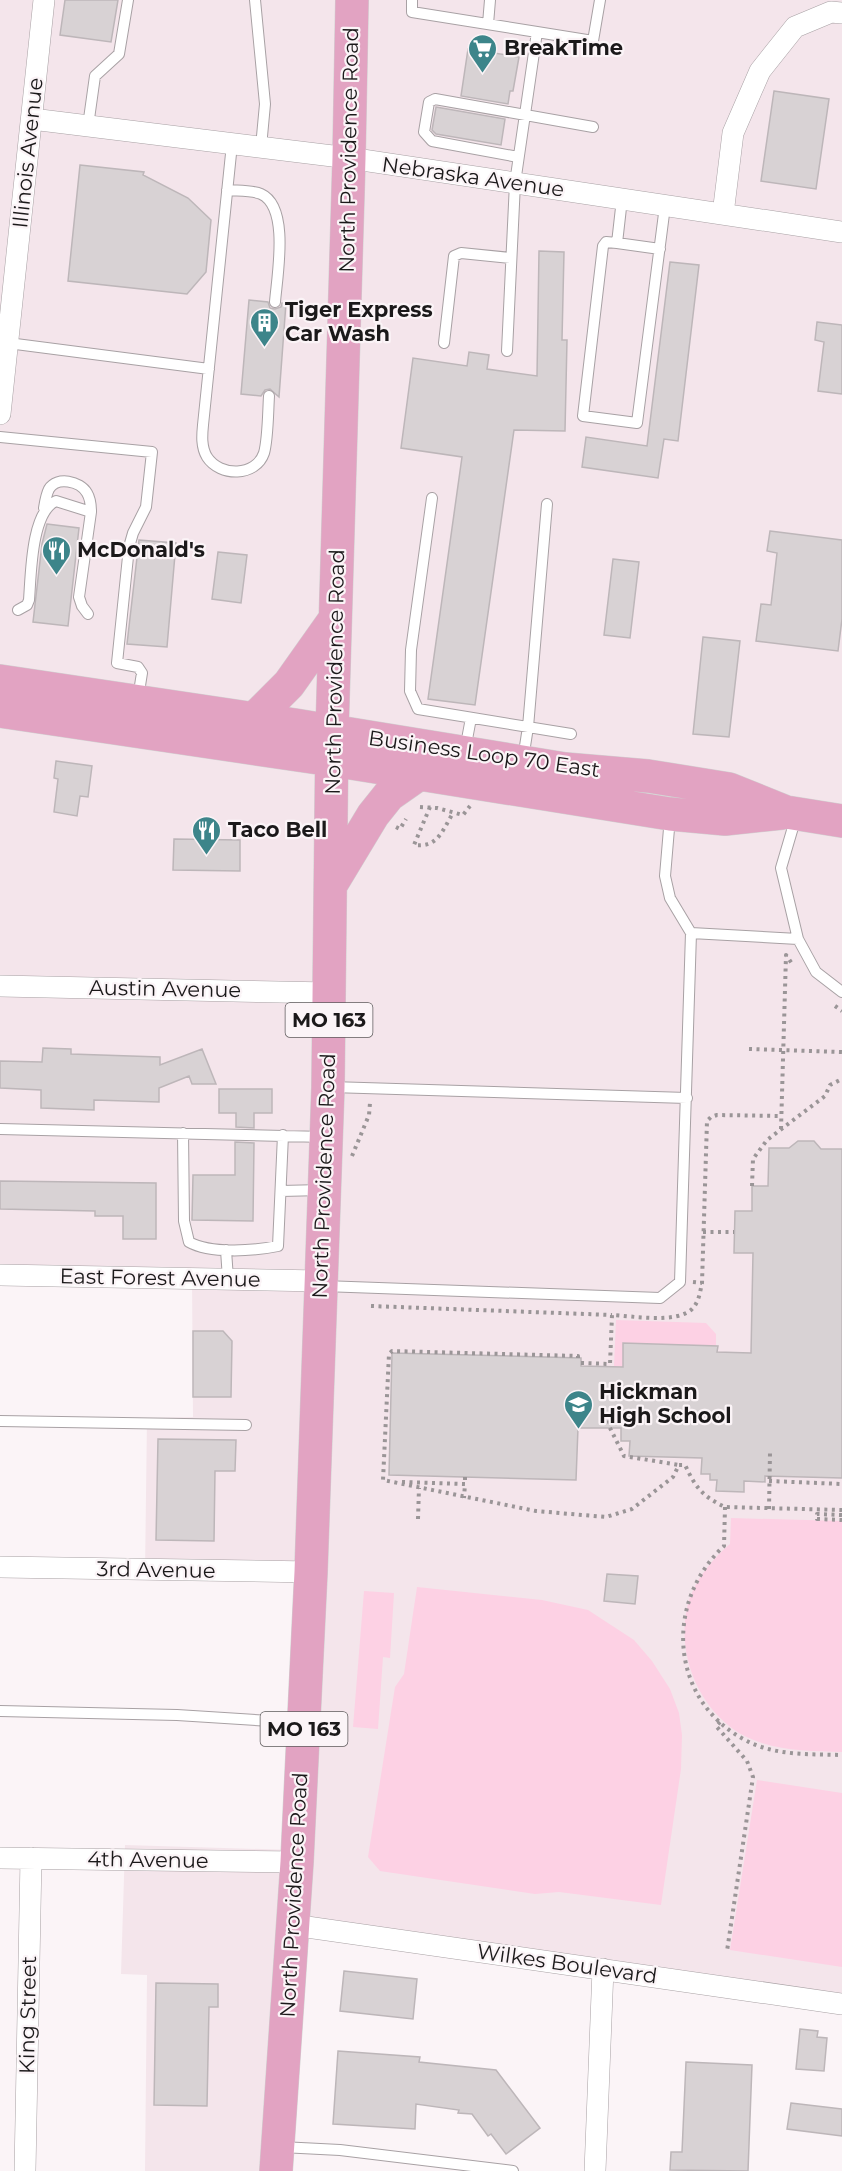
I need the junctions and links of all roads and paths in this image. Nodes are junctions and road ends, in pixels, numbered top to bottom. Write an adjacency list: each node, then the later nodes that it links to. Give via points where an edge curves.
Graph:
1 (44, 0): 12 (street, Illinois Avenue)
2 (128, 0): 13 (lane, via 119,54 95,76)
3 (255, 0): 16 (lane, via 265,104)
4 (352, 0): 18 (main road, North Providence Road / MO 163)
5 (412, 0): 9 (lane, via 412,12)
6 (490, 0): 9 (lane)
7 (600, 0): 10 (lane, via 593,41)
8 (842, 13): 23 (street, via 831,12 795,27 760,71 733,133)
9 (488, 24): 10 (lane)
10 (537, 32): 11 (lane)
11 (525, 114): 14 (lane); 17 (lane); 17 (lane, via 435,99 429,102 424,132 432,141 483,146)
12 (32, 119): 13 (street, Nebraska Avenue); 28 (street, Illinois Avenue)
13 (88, 126): 15 (street, Nebraska Avenue)
14 (593, 127)
15 (232, 144): 16 (street, Nebraska Avenue); 20 (lane)
16 (261, 147): 18 (street, Nebraska Avenue)
17 (518, 157): 19 (lane)
18 (349, 158): 19 (street, Nebraska Avenue); 43 (main road, North Providence Road / MO 163)
19 (515, 183): 21 (street, Nebraska Avenue); 27 (lane)
20 (227, 190): 29 (lane, via 261,194 274,207 280,231); 33 (lane)
21 (622, 199): 22 (street, Nebraska Avenue); 25 (lane)
22 (665, 206): 23 (street, Nebraska Avenue); 26 (lane)
23 (723, 214): 24 (street, Nebraska Avenue)
24 (842, 232)
25 (617, 243): 26 (lane); 26 (lane, via 606,242 603,246 583,416 637,423)
26 (660, 249)
27 (511, 258): 31 (lane, via 461,253 454,256); 32 (lane)
28 (8, 276): 30 (street, Illinois Avenue)
29 (275, 302)
30 (8, 343): 33 (lane); 35 (street, Illinois Avenue)
31 (444, 343)
32 (507, 351)
33 (209, 369): 34 (lane, via 202,444 207,457 218,467 246,471 256,465 264,453)
34 (269, 396)
35 (0, 414)
36 (0, 437): 45 (lane, via 152,452 146,507 129,547 117,663 138,667 142,673)
37 (432, 498): 47 (lane, via 411,650 410,691 418,709)
38 (547, 504): 49 (lane)
39 (92, 512): 40 (lane, via 56,501); 40 (lane, via 83,488 66,481 50,488); 42 (lane, via 80,597)
40 (42, 514): 41 (lane, via 29,600)
41 (18, 610)
42 (88, 614)
43 (335, 619): 48 (main road, via 289,684); 51 (main road, North Providence Road / MO 163)
44 (0, 681): 45 (main road, Business Loop 70 East)
45 (137, 701): 48 (main road, Business Loop 70 East)
46 (0, 711): 51 (main road, Business Loop 70 East)
47 (471, 718): 49 (lane); 52 (lane)
48 (254, 719): 51 (main road, Business Loop 70 East)
49 (528, 727): 50 (lane); 53 (lane)
50 (571, 735)
51 (332, 746): 52 (main road, Business Loop 70 East); 54 (main road, Business Loop 70 East); 64 (main road, North Providence Road / MO 163)
52 (465, 753): 53 (main road, Business Loop 70 East)
53 (522, 762): 60 (main road, Business Loop 70 East, via 729,789)
54 (418, 774): 61 (main road, Business Loop 70 East); 64 (main road, via 389,795 373,815)
55 (470, 806): 59 (path, via 463,815)
56 (417, 807): 57 (path)
57 (430, 807): 59 (path); 59 (path, via 414,845 430,845)
58 (410, 812): 63 (path, via 400,829)
59 (453, 813)
60 (792, 813): 61 (main road, Business Loop 70 East, via 725,819); 62 (main road, Business Loop 70 East); 66 (lane, via 781,868)
61 (670, 814): 65 (lane, via 665,876 670,898)
62 (842, 821)
63 (389, 824)
64 (331, 885): 70 (main road, North Providence Road / MO 163)
65 (691, 933): 66 (lane); 78 (lane)
66 (798, 939): 69 (lane, via 816,972)
67 (796, 969): 74 (path, via 786,955)
68 (0, 986): 70 (street, Austin Avenue)
69 (842, 992)
70 (329, 993): 77 (main road, North Providence Road / MO 163)
71 (834, 1005): 72 (path)
72 (842, 1011)
73 (749, 1049): 74 (path)
74 (784, 1050): 75 (path); 81 (path)
75 (842, 1052)
76 (842, 1079): 81 (path)
77 (328, 1087): 78 (lane); 84 (main road, North Providence Road / MO 163)
78 (687, 1098): 94 (lane)
79 (370, 1103): 85 (path)
80 (0, 1129): 82 (lane)
81 (781, 1129): 86 (path, via 766,1140 753,1159)
82 (183, 1133): 83 (lane); 91 (lane, via 184,1221 189,1242 199,1248)
83 (283, 1135): 84 (lane); 88 (lane)
84 (326, 1137): 87 (main road, North Providence Road / MO 163)
85 (351, 1165)
86 (752, 1186)
87 (324, 1190): 88 (lane); 96 (main road, North Providence Road / MO 163)
88 (280, 1191): 91 (lane, via 278,1246)
89 (703, 1232): 90 (path)
90 (734, 1232)
91 (226, 1250): 93 (lane)
92 (0, 1275): 93 (street, East Forest Avenue)
93 (228, 1279): 96 (street, East Forest Avenue)
94 (680, 1282): 95 (path); 96 (lane, via 660,1298)
95 (702, 1283)
96 (320, 1284): 118 (main road, North Providence Road / MO 163)
97 (371, 1306): 98 (path)
98 (612, 1315)
99 (578, 1358): 107 (path, via 392,1351 383,1480)
100 (609, 1413): 104 (path, via 609,1426 624,1456)
101 (0, 1421): 102 (lane)
102 (246, 1425)
103 (770, 1453): 106 (path)
104 (679, 1465): 111 (path, via 673,1477 632,1509 606,1517 536,1511); 112 (path, via 685,1465 696,1487 708,1499)
105 (465, 1477): 108 (path)
106 (769, 1481): 109 (path); 113 (path)
107 (392, 1482): 108 (path); 110 (path)
108 (465, 1484): 111 (path)
109 (842, 1484)
110 (419, 1488): 111 (path); 116 (path)
111 (464, 1498)
112 (725, 1507): 113 (path); 120 (path, via 724,1546 703,1570 691,1592 683,1629 690,1679 702,1702)
113 (769, 1509): 114 (path)
114 (842, 1510)
115 (842, 1517): 115 (path, via 817,1519 817,1514)
116 (418, 1519)
117 (0, 1567): 118 (street, 3rd Avenue)
118 (311, 1572): 121 (main road, North Providence Road / MO 163)
119 (0, 1711): 121 (lane)
120 (720, 1722): 122 (path, via 747,1742 765,1748); 127 (path, via 716,1726 747,1761 753,1777)
121 (304, 1723): 125 (main road, North Providence Road / MO 163)
122 (842, 1755)
123 (0, 1858): 124 (street, 4th Avenue)
124 (31, 1858): 125 (street, 4th Avenue); 131 (street, King Street)
125 (297, 1862): 126 (main road, North Providence Road / MO 163)
126 (292, 1925): 128 (street, Wilkes Boulevard); 130 (main road, North Providence Road / MO 163)
127 (727, 1951)
128 (603, 1969): 129 (street, Wilkes Boulevard); 133 (street)
129 (842, 2004)
130 (277, 2159): 132 (lane, via 340,2150)
131 (25, 2171)
132 (513, 2171)
133 (595, 2171)

